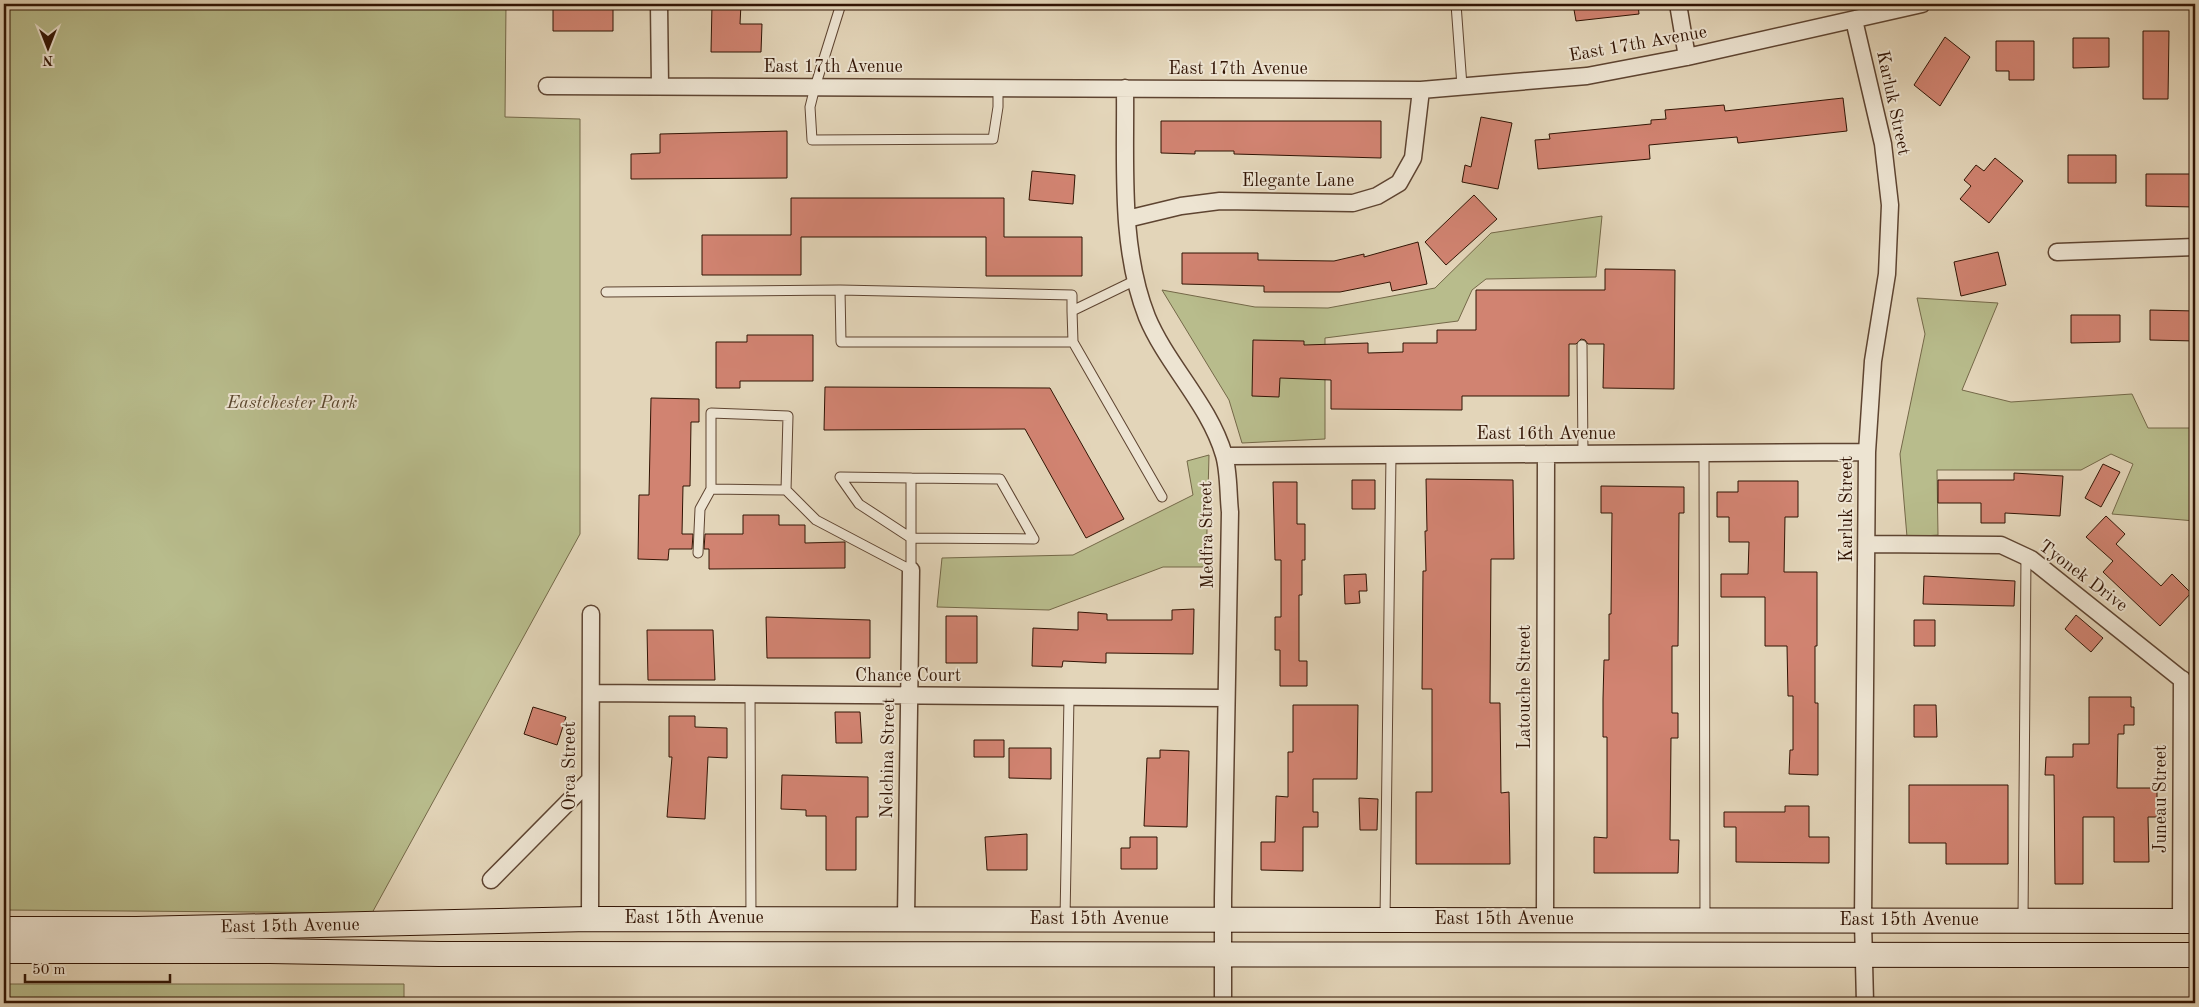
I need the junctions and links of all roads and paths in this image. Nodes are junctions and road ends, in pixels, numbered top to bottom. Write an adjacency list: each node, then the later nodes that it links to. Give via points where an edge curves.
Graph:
1 (659, 4): 9 (street)
2 (841, 4): 11 (lane)
3 (1456, 4): 10 (lane)
4 (1678, 4): 7 (street)
5 (1922, 4): 6 (street, East 17th Avenue)
6 (1854, 20): 7 (street, East 17th Avenue); 24 (street, Karluk Street, via 1883,144 1890,205 1887,274 1872,361)
7 (1687, 57): 10 (street, East 17th Avenue, via 1587,76)
8 (547, 86): 9 (street, East 17th Avenue)
9 (660, 86): 11 (street, East 17th Avenue)
10 (1462, 86): 14 (street, East 17th Avenue)
11 (815, 87): 12 (street, East 17th Avenue); 12 (lane, via 810,108 812,140 993,140)
12 (998, 88): 13 (street, East 17th Avenue)
13 (1125, 88): 14 (street, East 17th Avenue); 15 (street, Medfra Street)
14 (1421, 90): 15 (street, Elegante Lane, via 1413,158 1399,183 1377,196 1353,203 1220,201 1181,206)
15 (1127, 219): 18 (street, Medfra Street)
16 (2195, 247): 17 (street)
17 (2057, 252)
18 (1136, 280): 21 (lane); 29 (street, Medfra Street, via 1147,317 1208,420)
19 (840, 290): 20 (lane); 21 (lane, via 1072,295); 22 (lane, via 841,342)
20 (606, 292)
21 (1072, 312): 22 (lane)
22 (1073, 342): 33 (lane)
23 (1582, 345): 27 (lane)
24 (1867, 452): 25 (street, East 16th Avenue); 35 (street, Karluk Street)
25 (1704, 453): 27 (street, East 16th Avenue); 56 (lane)
26 (1546, 454): 27 (street, East 16th Avenue); 28 (street, East 16th Avenue); 54 (street, Latouche Street)
27 (1583, 454)
28 (1391, 455): 29 (street, East 16th Avenue); 53 (lane)
29 (1224, 456): 46 (street, Medfra Street, via 1230,512)
30 (911, 478): 34 (lane); 34 (lane, via 840,477 859,504); 34 (lane, via 1000,479 1034,539)
31 (710, 489): 32 (lane); 32 (lane, via 711,413 788,416); 36 (lane, via 700,509)
32 (786, 490): 38 (lane, via 816,520)
33 (1162, 497)
34 (911, 538): 38 (lane)
35 (1867, 544): 37 (street, Tyonek Drive, via 2002,545); 59 (street, Karluk Street)
36 (698, 553)
37 (2026, 556): 40 (street, Tyonek Drive); 57 (lane)
38 (911, 570): 44 (street, Nelchina Street)
39 (591, 614): 42 (street, Orca Street)
40 (2182, 679): 41 (street, Tyonek Drive); 58 (street, Juneau Street)
41 (2195, 690)
42 (591, 693): 43 (street, Chance Court); 47 (street, Orca Street)
43 (750, 694): 44 (street, Chance Court); 49 (lane)
44 (909, 696): 45 (street, Chance Court); 50 (street, Nelchina Street)
45 (1069, 697): 46 (street, Chance Court); 52 (lane)
46 (1225, 698): 55 (street, Medfra Street)
47 (590, 780): 48 (street); 51 (street, Orca Street)
48 (491, 880)
49 (751, 918): 50 (main road, East 15th Avenue); 51 (main road, East 15th Avenue)
50 (906, 918): 52 (main road, East 15th Avenue)
51 (590, 919): 60 (main road, East 15th Avenue)
52 (1065, 919): 55 (main road, East 15th Avenue)
53 (1384, 919): 54 (main road, East 15th Avenue); 55 (main road, East 15th Avenue)
54 (1545, 919): 56 (main road, East 15th Avenue)
55 (1223, 920): 62 (street, Medfra Street)
56 (1705, 920): 59 (main road, East 15th Avenue)
57 (2023, 920): 58 (main road, East 15th Avenue); 59 (main road, East 15th Avenue)
58 (2188, 920)
59 (1863, 921): 64 (street, Karluk Street)
60 (4, 929)
61 (4, 951): 62 (main road, East 15th Avenue)
62 (1223, 954): 64 (main road, East 15th Avenue); 65 (street, Medfra Street)
63 (2195, 955): 64 (main road, East 15th Avenue)
64 (1864, 956): 66 (street, Karluk Street)
65 (1223, 1003)
66 (1865, 1003)

